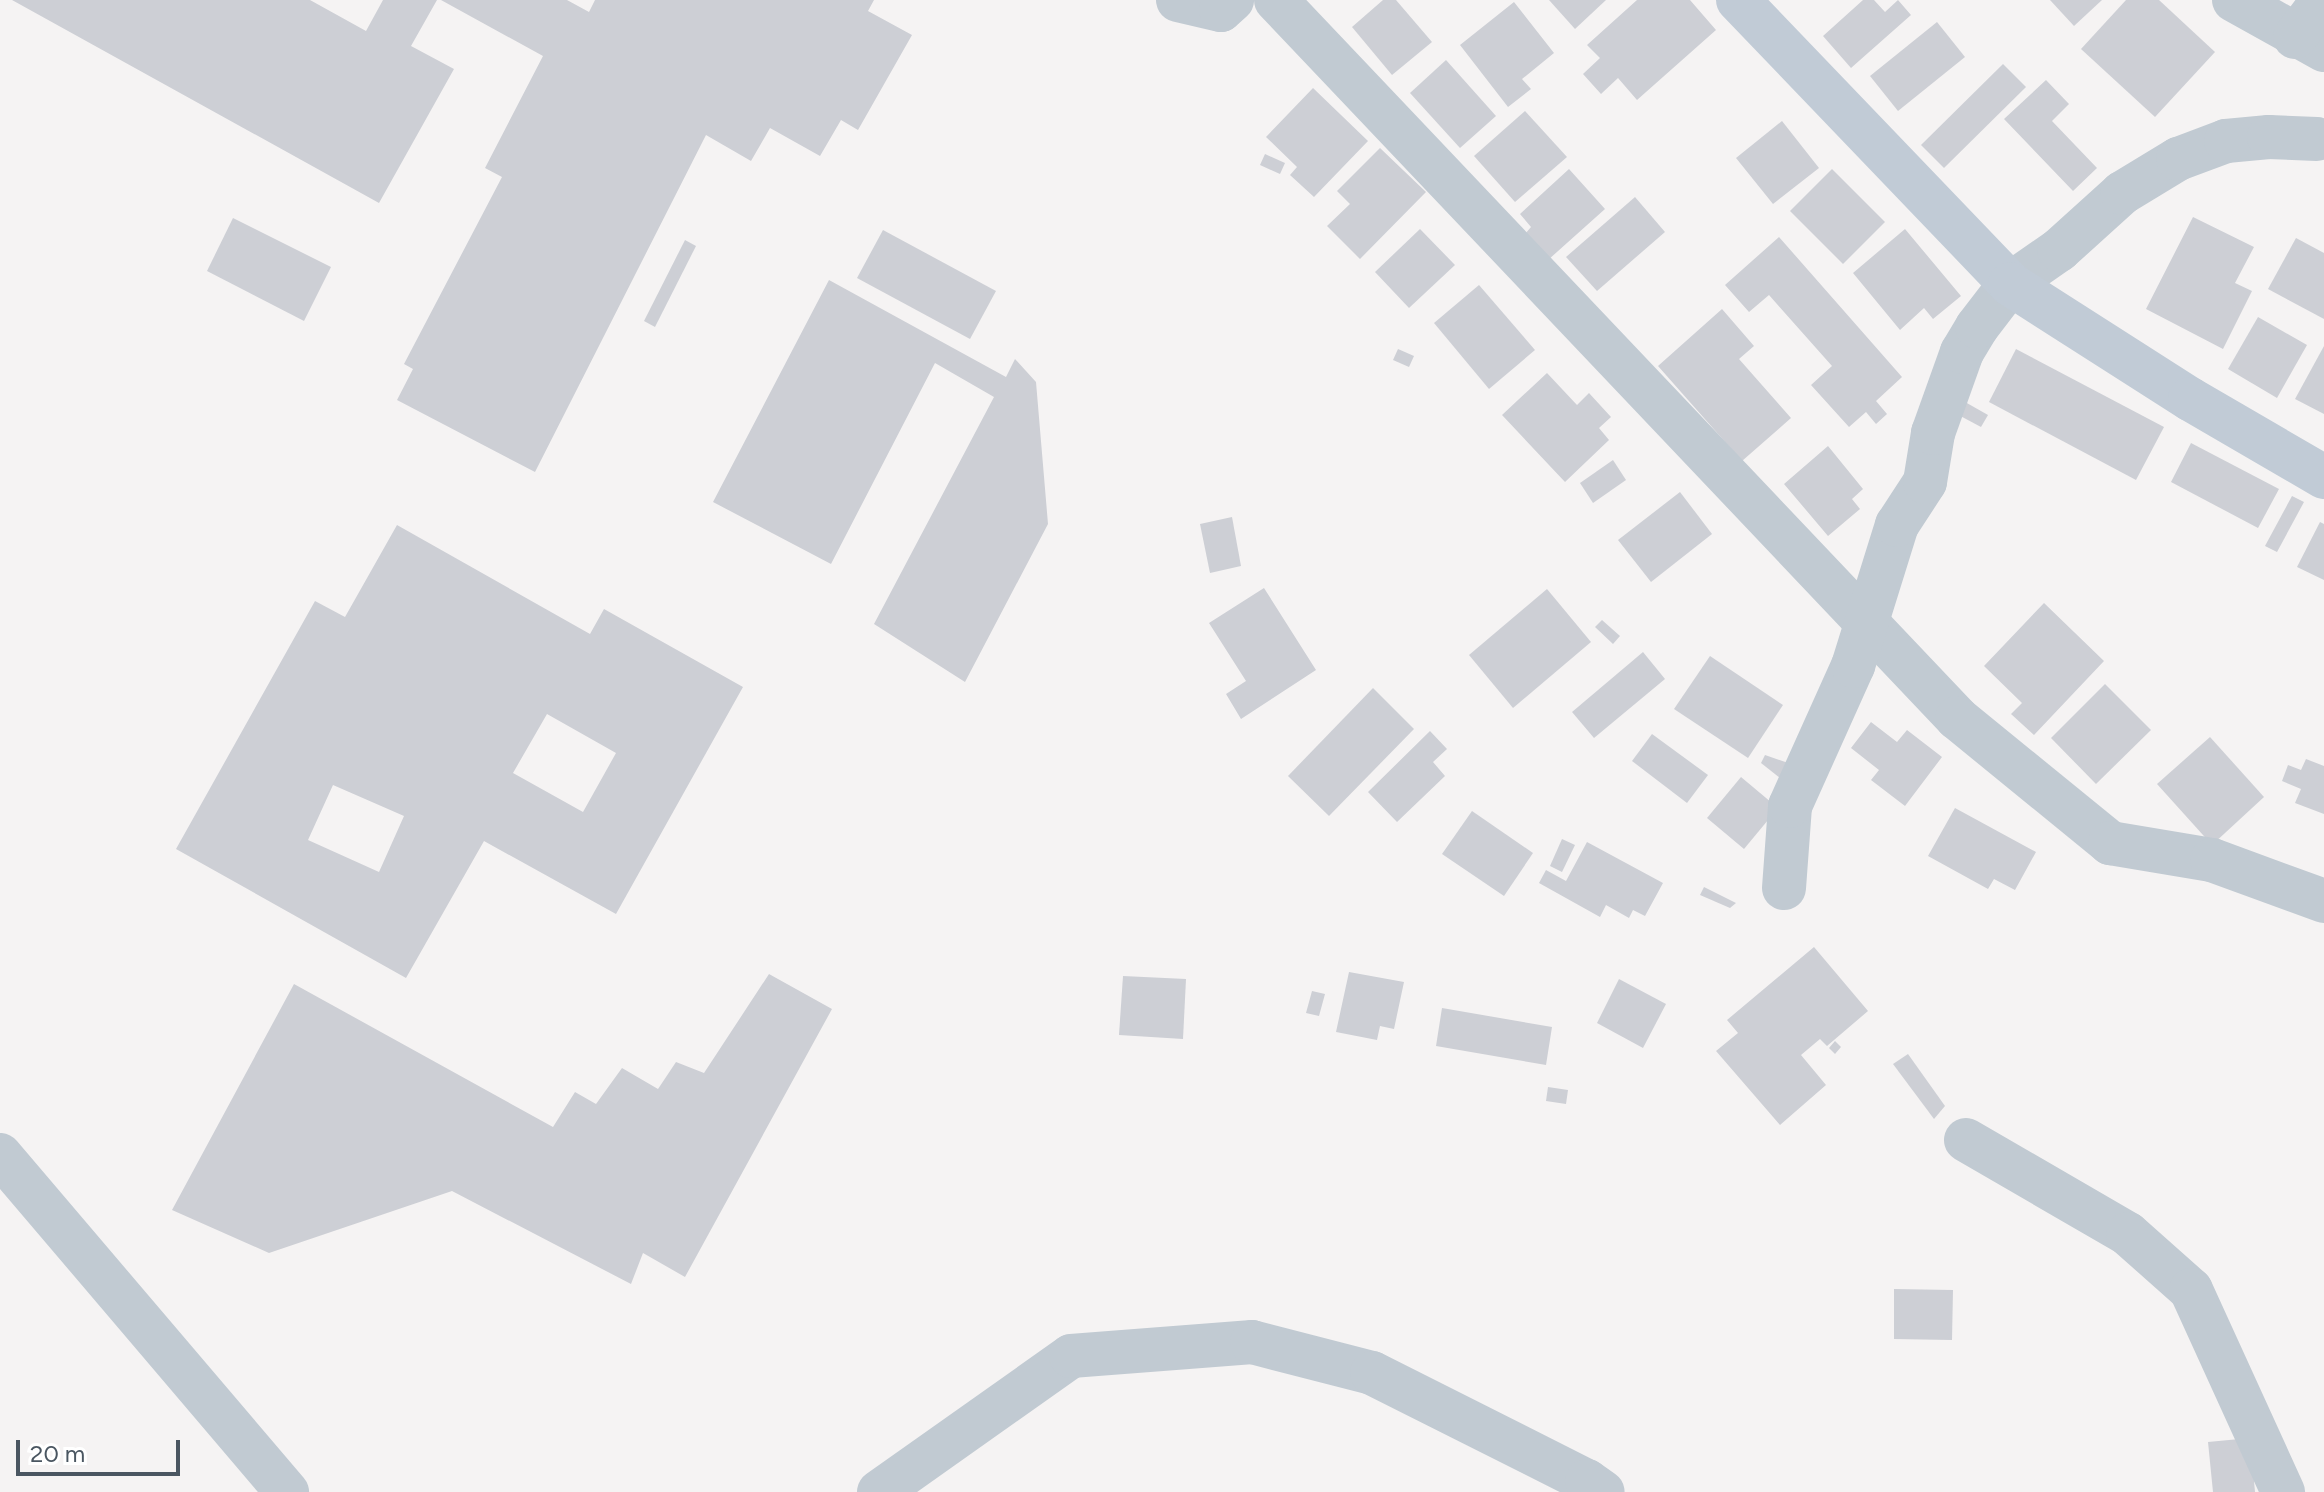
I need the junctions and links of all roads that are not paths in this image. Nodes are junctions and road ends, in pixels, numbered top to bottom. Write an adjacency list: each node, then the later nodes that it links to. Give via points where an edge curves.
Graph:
1 (1178, 0): 2 (street, via 1221,10)
2 (1232, 0)
3 (1276, 0): 11 (street)
4 (1738, 0): 9 (street)
5 (2234, 0): 7 (street)
6 (2323, 0): 7 (street)
7 (2310, 44)
8 (2317, 139): 9 (street, via 2226,141 2178,159 2122,193 2059,250)
9 (2010, 284): 10 (street); 11 (street, via 1962,352 1933,433 1925,482 1897,525)
10 (2324, 477)
11 (1867, 624): 12 (street, via 1790,806); 13 (street, via 1957,718 2110,843 2212,860)
12 (1784, 888)
13 (2324, 901)
14 (1966, 1140): 19 (street, via 2128,1234 2191,1290)
15 (0, 1155): 16 (street)
16 (287, 1492)
17 (879, 1492): 18 (street, via 1071,1356 1252,1342 1372,1373)
18 (1603, 1492)
19 (2283, 1492)

